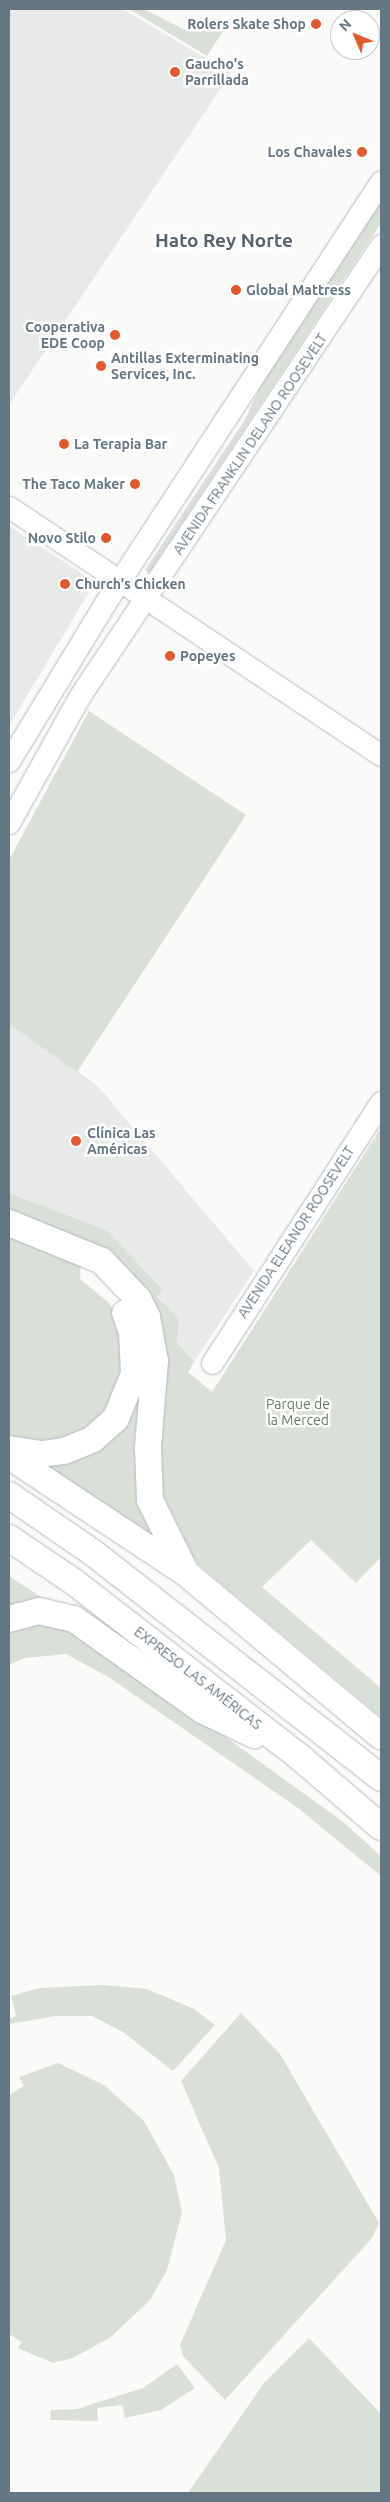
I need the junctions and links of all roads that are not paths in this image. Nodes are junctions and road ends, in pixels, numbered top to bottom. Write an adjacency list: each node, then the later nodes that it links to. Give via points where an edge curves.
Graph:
1 (381, 180): 4 (main road)
2 (381, 245): 5 (main road, AVENIDA FRANKLIN DELANO ROOSEVELT)
3 (9, 507): 4 (main road)
4 (119, 582): 5 (main road); 7 (main road)
5 (146, 599): 6 (main road); 8 (main road, AVENIDA FRANKLIN DELANO ROOSEVELT, via 79,697)
6 (381, 756)
7 (9, 760)
8 (9, 822)
9 (381, 1102): 12 (main road, AVENIDA ELEANOR ROOSEVELT)
10 (9, 1223): 17 (highway, via 102,1261 138,1300 155,1361 148,1448 150,1500)
11 (9, 1243): 13 (highway, via 76,1266 101,1281 128,1318 135,1355 129,1394 116,1418 102,1433 54,1452)
12 (212, 1363)
13 (9, 1449)
14 (9, 1456): 17 (highway)
15 (9, 1495): 21 (highway, via 92,1552)
16 (9, 1538): 20 (highway, EXPRESO LAS AMÉRICAS, via 74,1582)
17 (186, 1574): 19 (highway)
18 (9, 1619): 20 (highway, via 39,1611 74,1619 202,1710)
19 (381, 1736)
20 (302, 1759): 22 (highway, EXPRESO LAS AMÉRICAS)
21 (381, 1778)
22 (381, 1827)

